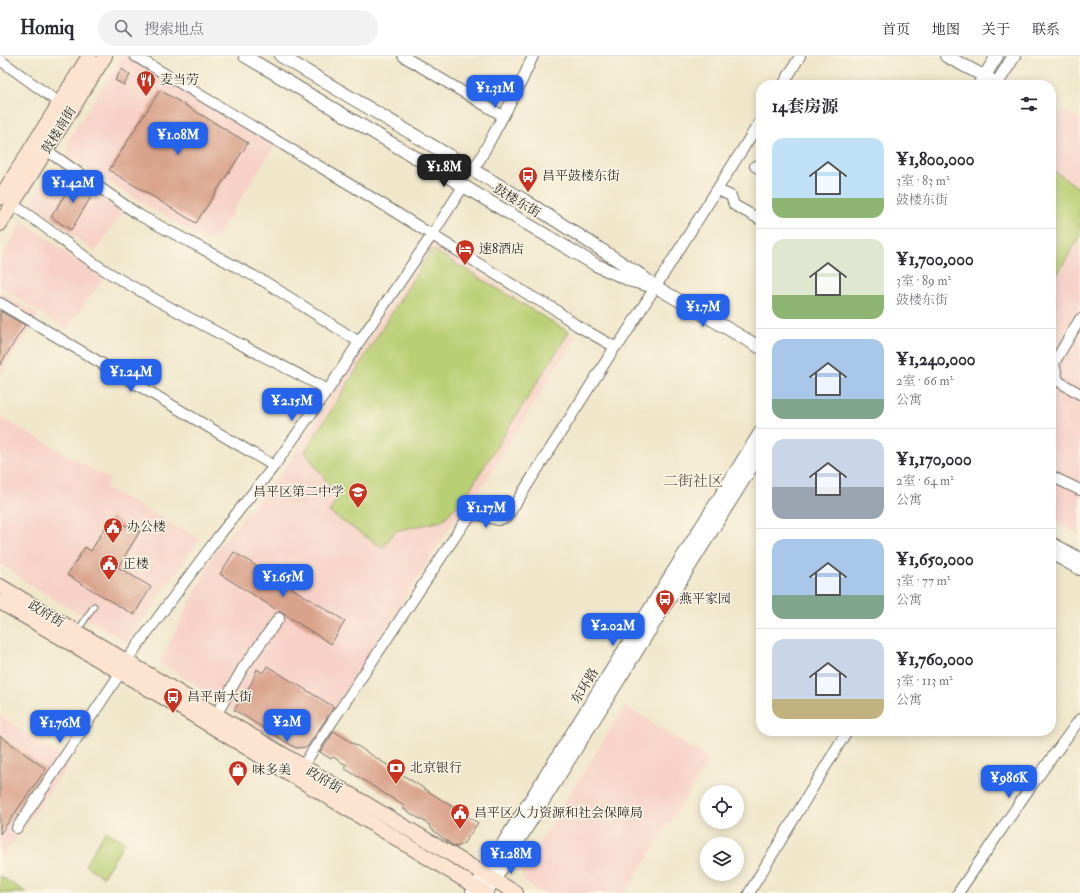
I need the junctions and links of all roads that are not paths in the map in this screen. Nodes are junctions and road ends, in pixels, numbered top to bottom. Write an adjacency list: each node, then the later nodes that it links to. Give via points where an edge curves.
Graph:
1 (89, 56): 17 (main road, 鼓楼南街)
2 (105, 56): 17 (main road, 鼓楼南街)
3 (135, 56): 27 (street)
4 (245, 56): 22 (street, 鼓楼东街)
5 (282, 56): 21 (street, 鼓楼东街)
6 (403, 56): 18 (street)
7 (532, 56): 18 (street, via 520,87)
8 (800, 56): 13 (street)
9 (946, 56): 14 (street)
10 (998, 56): 15 (street)
11 (1014, 56): 16 (street)
12 (0, 60): 17 (street)
13 (786, 80)
14 (981, 80)
15 (983, 80)
16 (999, 80)
17 (65, 108): 20 (main road, 鼓楼南街); 24 (main road, 鼓楼南街)
18 (503, 116): 21 (street)
19 (756, 128): 23 (street)
20 (46, 150): 24 (main road, 鼓楼南街); 31 (street, via 139,215 267,283)
21 (474, 170): 28 (street, 鼓楼东街, via 604,251)
22 (464, 185): 27 (street); 28 (street, 鼓楼东街, via 596,265 632,281)
23 (718, 190): 25 (street, via 731,196 734,205); 28 (street)
24 (6, 201): 26 (main road, 鼓楼南街); 36 (street, via 37,220 105,270 196,322)
25 (756, 217)
26 (0, 224)
27 (432, 235): 31 (street); 33 (street)
28 (656, 287): 32 (street, 鼓楼东街); 33 (street)
29 (0, 303): 40 (street)
30 (1080, 319): 34 (street)
31 (359, 342): 36 (street)
32 (756, 345)
33 (615, 347): 56 (street, via 507,517 498,520 474,514 464,523)
34 (1056, 359)
35 (1056, 372): 37 (street, via 1058,381)
36 (328, 390): 40 (street)
37 (1080, 394)
38 (756, 439): 58 (street, 东环路)
39 (756, 460): 58 (street, 东环路)
40 (274, 466): 52 (street, via 218,537)
41 (1056, 478): 42 (street)
42 (1080, 490)
43 (1056, 546): 45 (street)
44 (1056, 556): 46 (street)
45 (1080, 559)
46 (1080, 569)
47 (0, 586): 51 (main road, 政府街)
48 (0, 602): 52 (main road, 政府街)
49 (94, 606): 51 (lane)
50 (279, 618): 53 (street, via 243,668)
51 (77, 633): 52 (main road, 政府街)
52 (123, 667): 53 (main road, 政府街); 57 (street); 59 (main road, 政府街)
53 (216, 715): 56 (main road, 政府街)
54 (1080, 718): 62 (street)
55 (844, 736): 61 (street)
56 (302, 767): 58 (main road, 政府街)
57 (17, 828)
58 (488, 877): 59 (street, 东环路); 60 (main road, 政府街)
59 (481, 892)
60 (516, 893)
61 (749, 893)
62 (958, 893)

